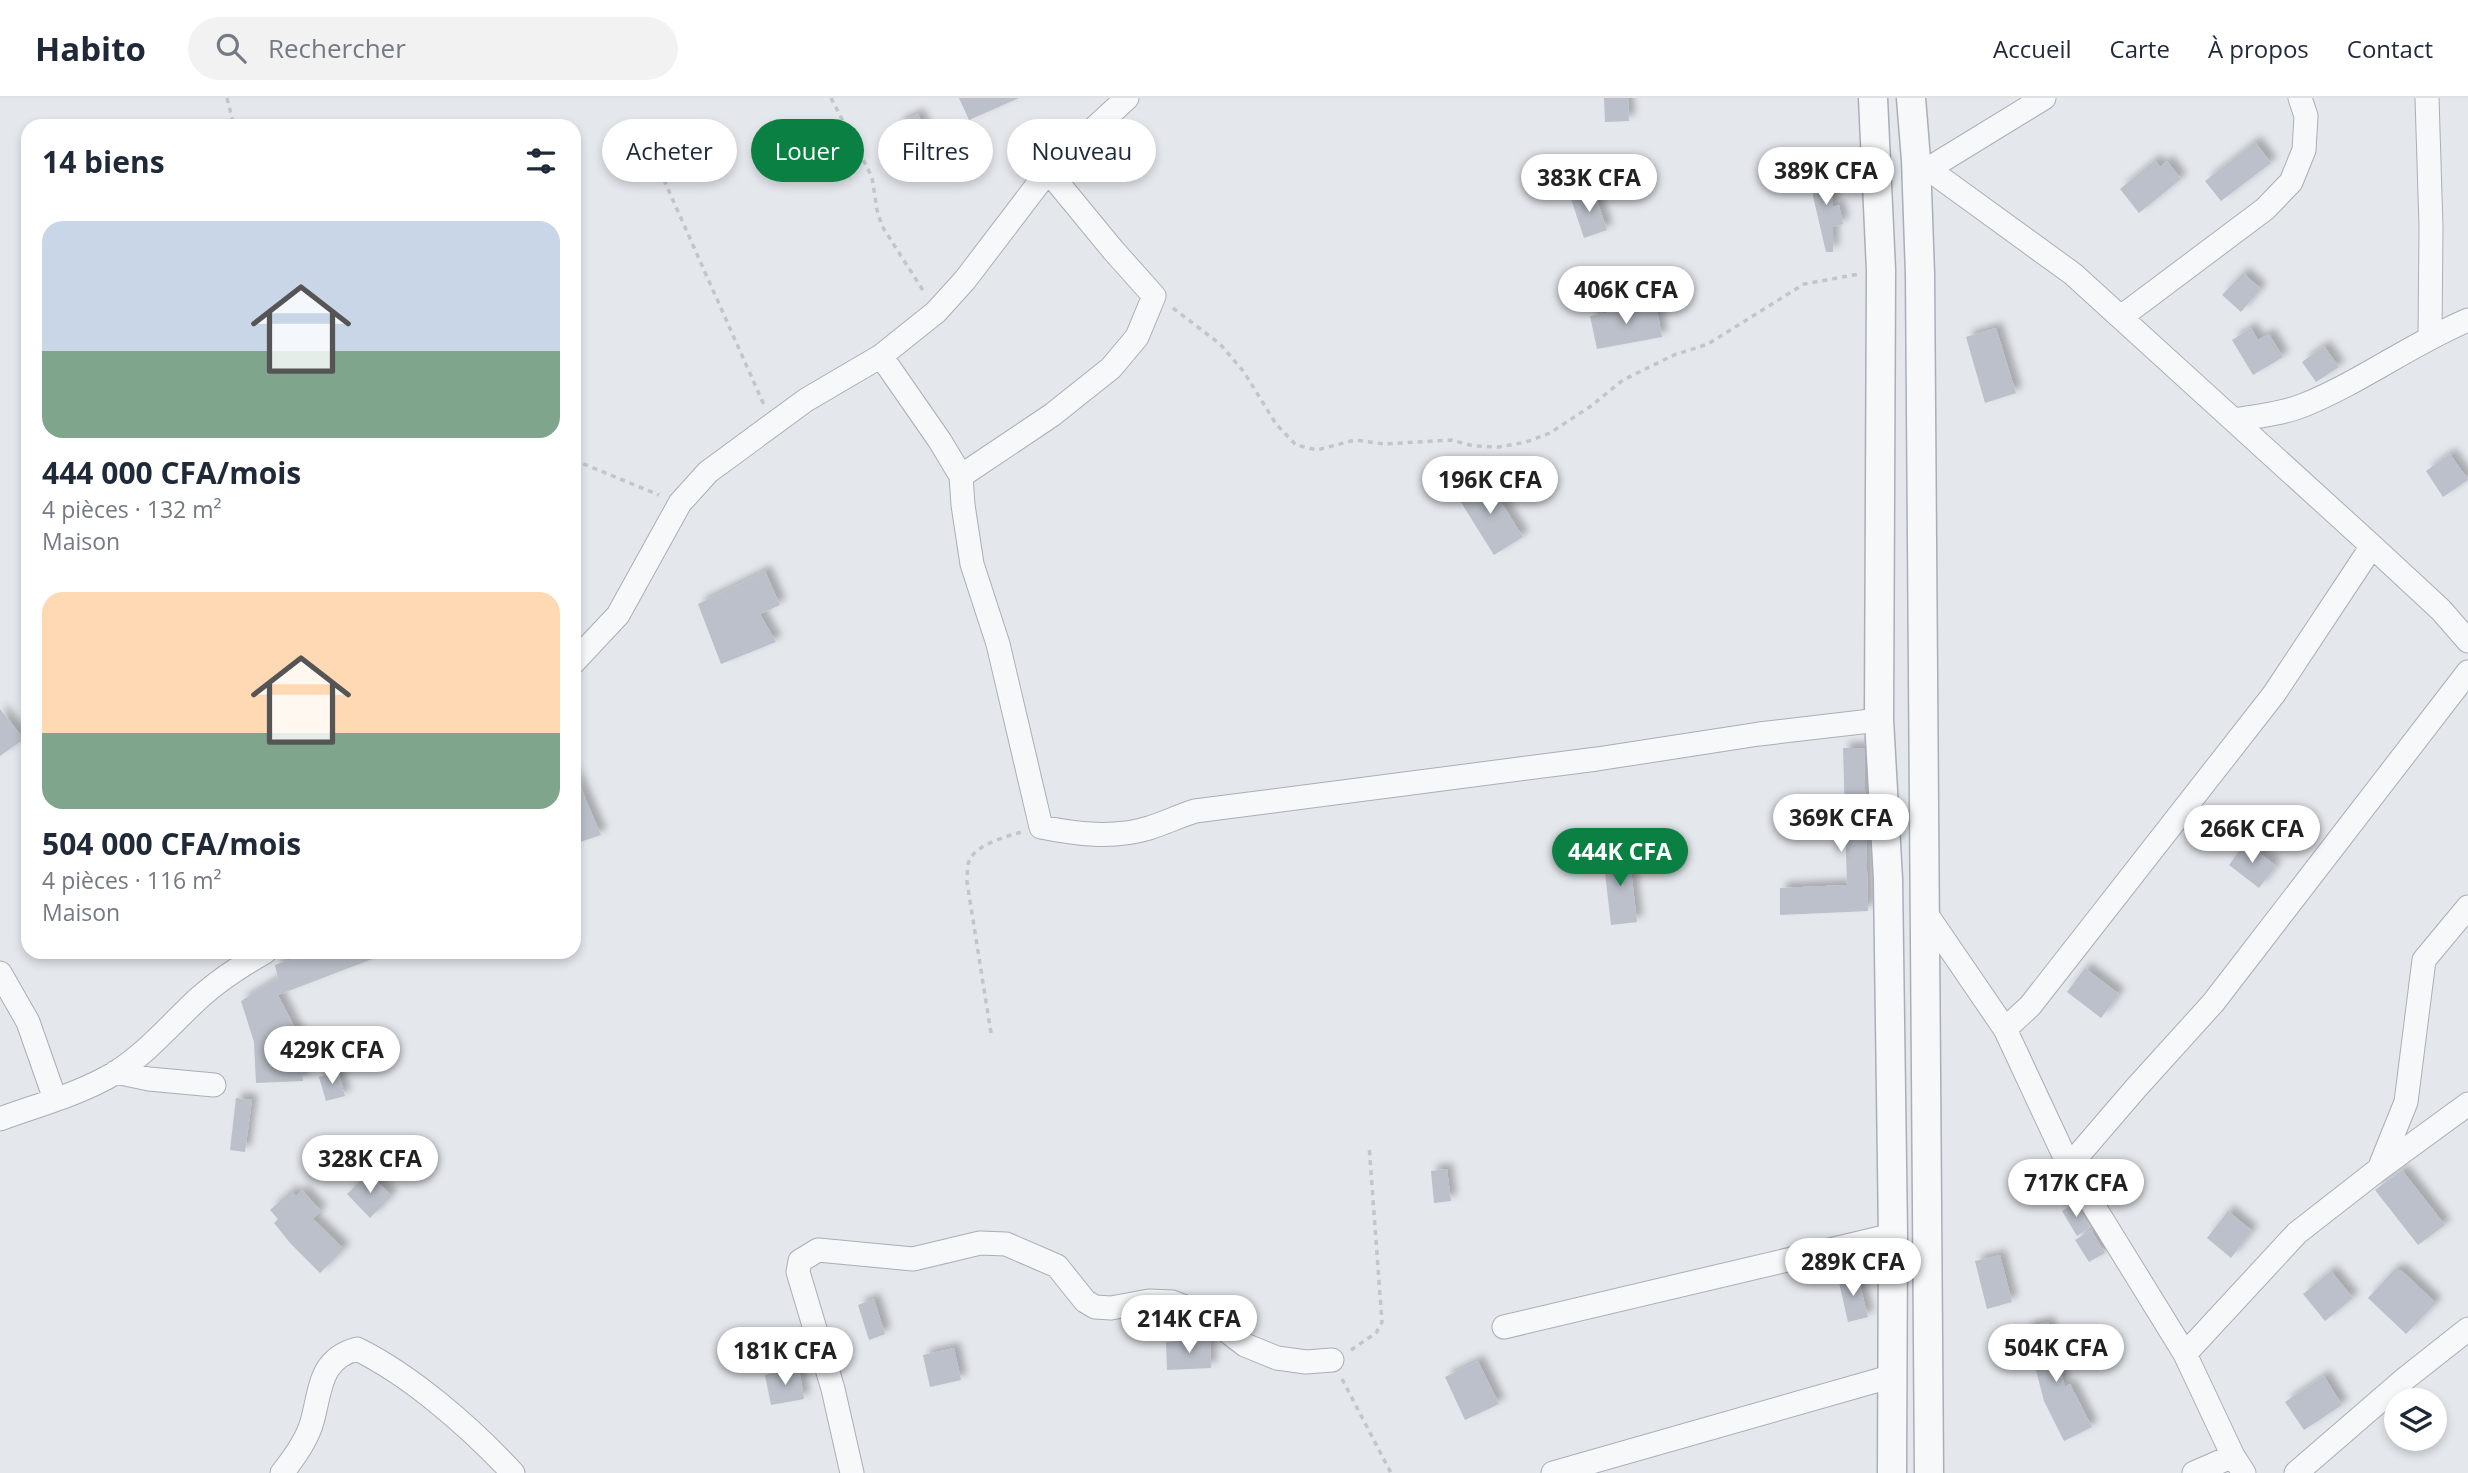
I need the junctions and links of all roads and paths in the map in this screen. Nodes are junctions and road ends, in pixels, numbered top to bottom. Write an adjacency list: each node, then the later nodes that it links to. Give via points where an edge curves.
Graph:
1 (227, 98): 9 (path)
2 (831, 98): 17 (path, via 872,177 882,226)
3 (1127, 98): 10 (street)
4 (1873, 98): 15 (street)
5 (1911, 98): 11 (street)
6 (2044, 98): 11 (street)
7 (2300, 98): 18 (street, via 2306,116 2304,150 2291,182 2265,208)
8 (2427, 98): 20 (street)
9 (232, 119)
10 (1105, 119)
11 (1922, 164): 18 (street, via 2073,274); 34 (street)
12 (665, 182): 23 (path)
13 (1040, 182): 17 (street)
14 (1057, 182): 16 (street)
15 (1881, 270): 16 (path, via 1804,284 1708,344 1623,380 1550,433 1499,447 1451,440 1384,444 1355,440 1317,450 1296,445 1220,344); 31 (street)
16 (1154, 296): 25 (street, via 1137,337 1111,368)
17 (936, 312): 21 (street)
18 (2121, 317): 22 (street)
19 (2468, 320): 20 (street)
20 (2430, 336): 22 (street, via 2303,405)
21 (881, 356): 23 (street); 25 (street)
22 (2235, 420): 27 (street)
23 (774, 422): 26 (street, via 708,472)
24 (581, 463): 26 (path)
25 (961, 477): 32 (street, via 972,564 998,644)
26 (680, 503): 29 (street, via 618,615)
27 (2372, 546): 28 (street); 37 (street, via 2274,694 2030,1006)
28 (2468, 641)
29 (581, 655)
30 (2468, 672): 45 (street, via 2213,1003)
31 (1879, 720): 32 (street, via 1195,811 1116,835); 47 (street, via 1888,879)
32 (1041, 827): 38 (path, via 980,849 968,865)
33 (2468, 907): 46 (street, via 2424,960 2406,1102)
34 (1925, 912): 37 (street); 60 (street)
35 (253, 959): 39 (street, via 202,995)
36 (0, 973): 41 (street, via 29,1022)
37 (2005, 1029): 45 (street)
38 (991, 1032)
39 (116, 1072): 40 (street); 41 (street)
40 (214, 1086)
41 (55, 1099): 43 (street)
42 (2468, 1104): 46 (street)
43 (0, 1119)
44 (1369, 1145): 51 (path, via 1382,1322 1376,1333)
45 (2069, 1166): 50 (street)
46 (2379, 1169): 50 (street, via 2297,1233)
47 (1893, 1235): 48 (street); 52 (street)
48 (1504, 1327)
49 (2468, 1329): 62 (street)
50 (2185, 1354): 53 (street)
51 (1332, 1360): 56 (street, via 1277,1358 1245,1345 1206,1315 1172,1302 1095,1307 1057,1266 1006,1244 980,1243 913,1259 818,1250 800,1261 798,1272); 57 (path)
52 (1893, 1377): 58 (street); 59 (street)
53 (2239, 1464): 61 (street)
54 (282, 1473): 55 (street, via 312,1424 320,1383 334,1361 357,1349 381,1361 456,1419)
55 (513, 1473)
56 (852, 1473)
57 (1391, 1473)
58 (1553, 1473)
59 (1892, 1473)
60 (1929, 1473)
61 (2194, 1473)
62 (2296, 1473)

